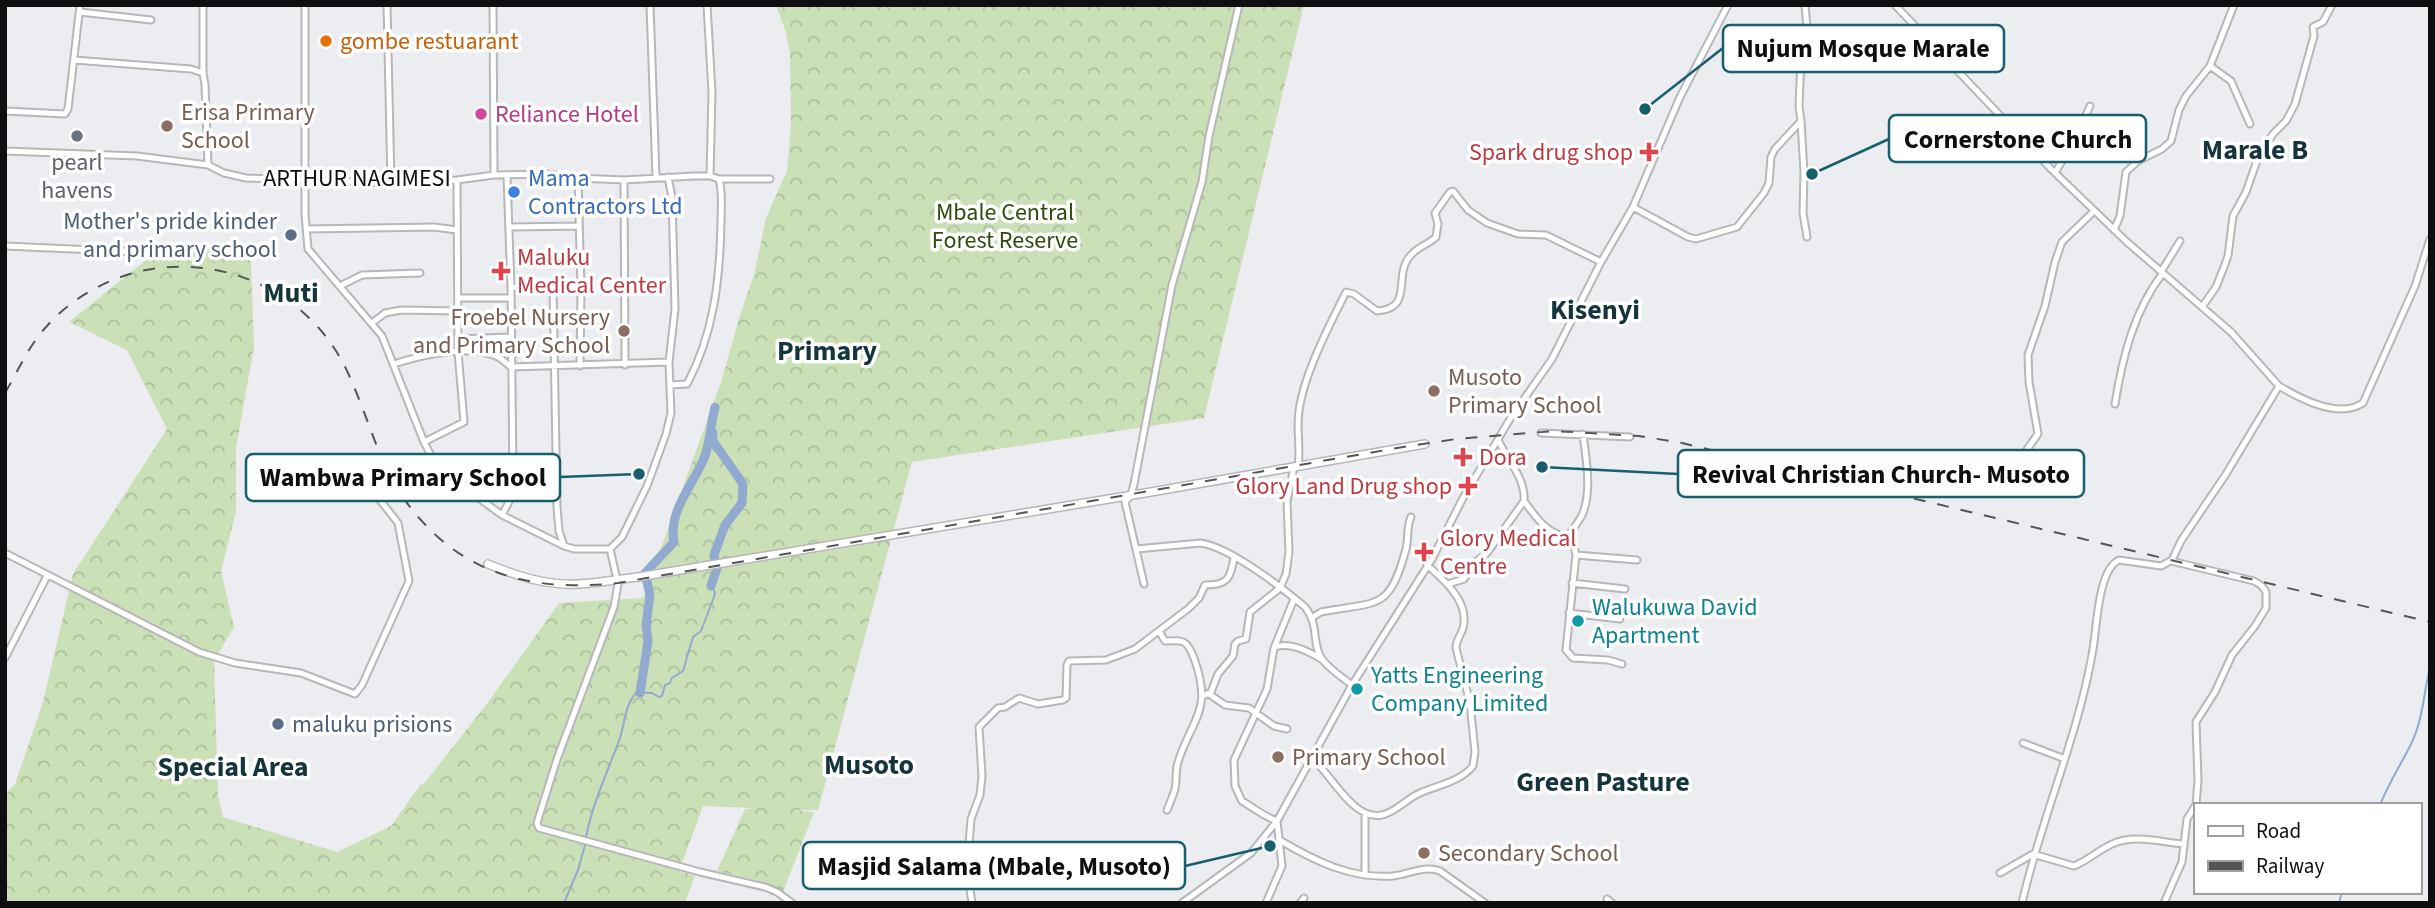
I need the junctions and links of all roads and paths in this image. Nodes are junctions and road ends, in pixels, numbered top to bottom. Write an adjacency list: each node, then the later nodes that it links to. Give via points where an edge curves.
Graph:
1 (203, 5): 17 (street)
2 (305, 5): 33 (street)
3 (387, 5): 36 (street)
4 (493, 5): 25 (street)
5 (650, 5): 27 (street)
6 (707, 5): 28 (street)
7 (1240, 5): 82 (street, via 1202,182 1175,272)
8 (1728, 5): 37 (street, via 1680,97)
9 (1805, 5): 20 (street, via 1808,40 1801,59)
10 (1895, 5): 24 (street)
11 (2234, 5): 16 (street)
12 (2332, 5): 58 (street, via 2323,22 2313,27 2295,104 2259,155 2234,216 2224,267)
13 (80, 8): 14 (street); 15 (street)
14 (151, 20)
15 (74, 60): 17 (street); 19 (street, via 65,114)
16 (2210, 66): 21 (street, via 2231,80); 43 (street, via 2182,102 2168,145 2126,172)
17 (202, 73): 23 (street)
18 (2090, 106): 24 (street)
19 (5, 111)
20 (1801, 121): 37 (street, via 1775,149 1769,183 1737,227 1696,239); 44 (street)
21 (2250, 124)
22 (5, 151): 23 (street, ARTHUR NAGIMESI, via 137,156)
23 (208, 165): 33 (street, ARTHUR NAGIMESI, via 246,178)
24 (2055, 173): 38 (street)
25 (494, 175): 26 (street, ARTHUR NAGIMESI); 34 (street, ARTHUR NAGIMESI)
26 (507, 176): 30 (street, ARTHUR NAGIMESI); 40 (street)
27 (656, 176): 29 (street, ARTHUR NAGIMESI); 35 (street, ARTHUR NAGIMESI)
28 (710, 176): 29 (street, ARTHUR NAGIMESI); 31 (street, ARTHUR NAGIMESI)
29 (668, 177): 64 (street, via 673,197 675,309)
30 (578, 178): 35 (street, ARTHUR NAGIMESI); 39 (street)
31 (719, 179): 32 (street, ARTHUR NAGIMESI); 70 (street, via 720,264 715,304 687,384)
32 (770, 179)
33 (305, 180): 36 (street, ARTHUR NAGIMESI); 41 (street)
34 (457, 180): 36 (street, ARTHUR NAGIMESI); 42 (street)
35 (624, 180): 66 (street)
36 (391, 183)
37 (1633, 207): 49 (street)
38 (2094, 211): 43 (street); 80 (street, via 2065,239 2055,262 2027,362 2038,434)
39 (578, 226): 40 (street); 55 (street)
40 (510, 227): 53 (street)
41 (306, 229): 42 (street); 52 (street, via 309,249)
42 (457, 230): 56 (street)
43 (2114, 230): 51 (street)
44 (1807, 237)
45 (2430, 239): 71 (street, via 2415,286 2363,403 2349,408 2321,405)
46 (2180, 241): 51 (street)
47 (5, 246): 48 (street)
48 (140, 251)
49 (1601, 262): 76 (street, via 1552,359); 79 (street, via 1546,235 1518,234 1476,218 1454,191 1450,192 1435,213 1436,237 1411,254 1403,267 1398,302 1377,311 1346,292 1304,391)
50 (421, 273): 52 (street, via 362,275)
51 (2162, 273): 58 (street); 72 (street, via 2135,322)
52 (340, 286): 60 (street)
53 (511, 287): 54 (street); 57 (street)
54 (553, 288): 55 (street); 67 (street)
55 (582, 288): 68 (street)
56 (458, 298): 57 (street); 59 (street)
57 (511, 298): 61 (street)
58 (2202, 307): 71 (street)
59 (458, 311): 60 (street, via 401,310 385,313); 62 (street)
60 (372, 323): 65 (street)
61 (510, 337): 62 (street); 69 (street)
62 (458, 339): 63 (street)
63 (458, 352): 65 (street); 69 (street, via 499,357); 77 (street, via 464,422)
64 (669, 362): 66 (street); 70 (street)
65 (394, 364): 77 (street)
66 (625, 365): 68 (street)
67 (556, 366): 68 (street); 69 (street); 87 (street, via 557,507)
68 (580, 366)
69 (511, 367): 84 (street, via 513,488)
70 (670, 385): 88 (street, via 669,422 654,469 622,537)
71 (2280, 386): 94 (street)
72 (2115, 404)
73 (1541, 433): 74 (street)
74 (1583, 435): 75 (street); 86 (street, via 1587,495)
75 (1630, 437)
76 (1498, 440): 83 (street, via 1521,481); 96 (street)
77 (424, 442): 84 (street, via 443,472)
78 (1425, 444): 79 (main road)
79 (1296, 466): 82 (main road); 102 (street, via 1287,501 1288,561)
80 (2016, 470)
81 (360, 489): 97 (street, via 380,500 398,523 409,581 356,693 301,673 235,663 199,652)
82 (1131, 495): 89 (street, via 1125,502); 98 (main road)
83 (1524, 501): 86 (street, via 1551,531); 101 (street, via 1464,579)
84 (502, 515): 87 (street)
85 (1412, 517): 106 (street, via 1396,583 1383,599)
86 (1571, 538): 91 (street)
87 (564, 546): 88 (street)
88 (610, 549): 98 (street)
89 (1136, 549): 92 (street, via 1201,543); 100 (street)
90 (5, 553): 97 (street)
91 (1576, 555): 93 (street); 99 (street)
92 (1234, 558): 102 (street); 108 (street, via 1228,579 1205,585 1189,608)
93 (1637, 560)
94 (2171, 561): 119 (street, via 2161,566 2119,560 2110,568 2089,674); 120 (street, via 2254,581 2267,596 2266,608 2232,655 2196,722)
95 (488, 564): 98 (main road, via 547,583)
96 (1427, 565): 101 (street); 113 (street)
97 (47, 576): 110 (street)
98 (618, 579): 130 (street, via 614,607 557,759 538,828 765,887)
99 (1572, 583): 103 (street); 105 (street)
100 (1144, 584)
101 (1448, 584): 123 (street, via 1464,610 1456,648 1470,703 1473,766 1457,779 1408,798 1382,815)
102 (1280, 588): 104 (street); 114 (street, via 1251,612 1246,639 1235,644 1233,656)
103 (1625, 589)
104 (1294, 598): 106 (street); 109 (street)
105 (1569, 612): 107 (street); 112 (street, via 1569,656)
106 (1313, 617): 111 (street)
107 (1620, 619)
108 (1159, 631): 114 (street, via 1165,641 1177,639 1190,647); 131 (street, via 1116,658 1069,661 1063,700 1038,704 1019,698 998,708 981,724 982,776 971,819 967,869)
109 (1274, 648): 111 (street, via 1294,647); 115 (street)
110 (5, 658)
111 (1321, 659): 113 (street)
112 (1622, 664)
113 (1352, 685): 118 (street)
114 (1206, 695): 115 (street); 122 (street, via 1178,760)
115 (1256, 712): 116 (street, via 1274,726); 124 (street, via 1234,760 1235,786 1245,804)
116 (1287, 729)
117 (2023, 743): 119 (street)
118 (1312, 758): 123 (street); 124 (street)
119 (2065, 759): 127 (street)
120 (2195, 803)
121 (2194, 808): 126 (street)
122 (1167, 810)
123 (1365, 813): 129 (street)
124 (1277, 821): 125 (street); 132 (street, via 1251,853)
125 (1281, 841): 129 (street, via 1318,861); 133 (street, via 1282,866)
126 (2183, 844): 127 (street, via 2122,841 2074,866); 136 (street, via 2182,862)
127 (2033, 854): 128 (street); 135 (street)
128 (2000, 873)
129 (1365, 875): 134 (street, via 1393,876 1432,867)
130 (792, 903)
131 (972, 903)
132 (1182, 903)
133 (1266, 903)
134 (1485, 903)
135 (2022, 903)
136 (2164, 903)

